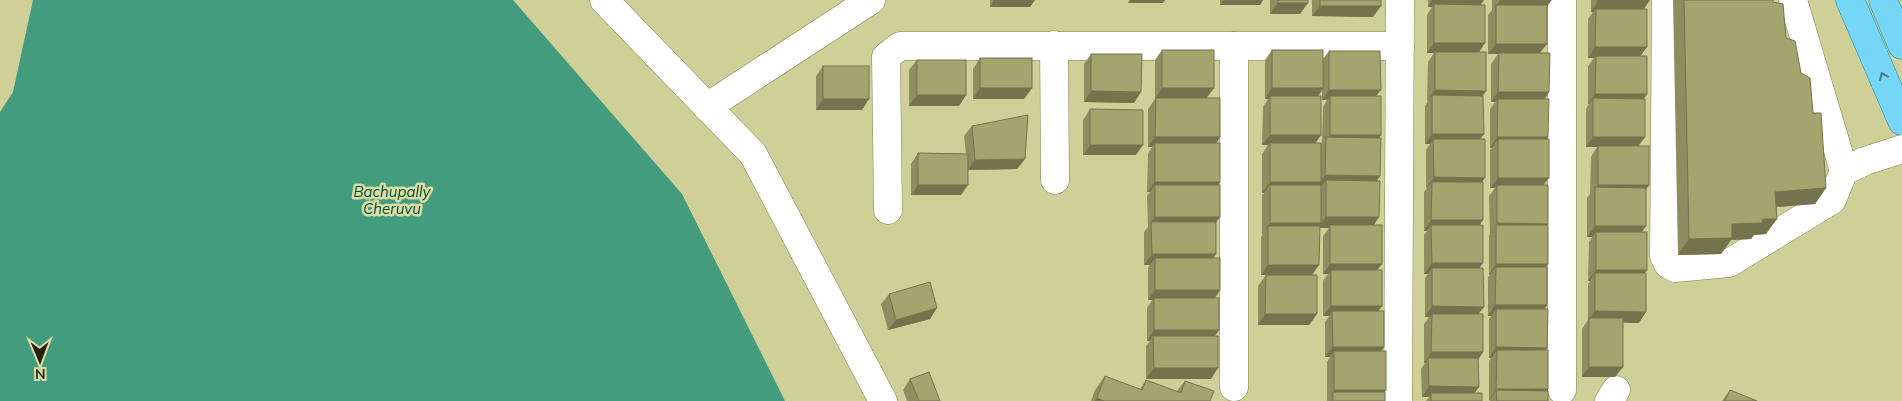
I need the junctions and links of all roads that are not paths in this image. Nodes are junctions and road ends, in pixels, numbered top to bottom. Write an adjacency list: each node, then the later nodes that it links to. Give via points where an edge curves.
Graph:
1 (604, 0): 13 (street)
2 (871, 0): 13 (street)
3 (1400, 0): 12 (street)
4 (1562, 0): 20 (street)
5 (1666, 0): 16 (street, via 1664,256 1668,264 1674,268 1729,263 1832,200)
6 (1793, 0): 16 (street)
7 (1850, 0): 14 (main road, one-way to 7)
8 (1883, 0): 10 (main road)
9 (1054, 45): 11 (street); 17 (street); 18 (street, via 900,46 886,57)
10 (1902, 45)
11 (1234, 46): 12 (street); 19 (street)
12 (1400, 46): 22 (street)
13 (707, 107): 21 (street, via 753,154)
14 (1902, 120)
15 (1902, 149): 16 (street)
16 (1844, 171)
17 (1055, 180)
18 (888, 210)
19 (1234, 388)
20 (1562, 390)
21 (883, 401)
22 (1398, 401)

